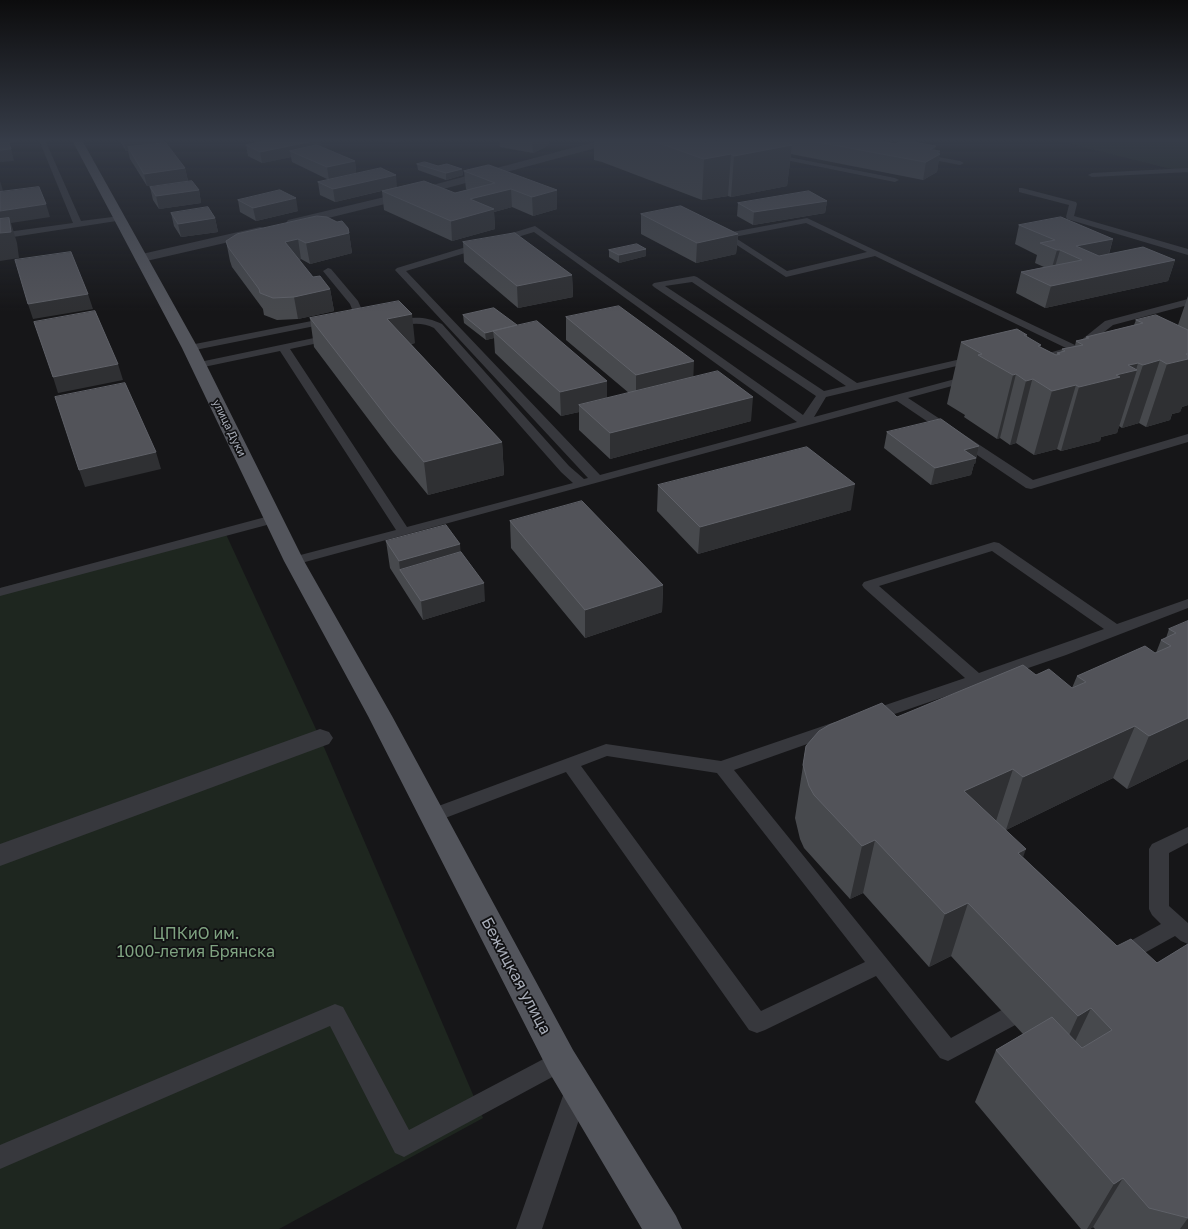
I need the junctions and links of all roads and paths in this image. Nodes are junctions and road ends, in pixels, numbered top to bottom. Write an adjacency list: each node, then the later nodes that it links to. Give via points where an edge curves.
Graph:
1 (66, 197): 6 (lane)
2 (109, 197): 5 (main road, улица Дуки)
3 (399, 197): 11 (street)
4 (1049, 197): 9 (lane, via 1074,204 1070,217)
5 (120, 218): 6 (lane); 11 (main road, улица Дуки)
6 (76, 220): 7 (lane); 8 (lane)
7 (0, 228)
8 (0, 236)
9 (1188, 252)
10 (876, 253): 10 (lane, via 807,220 727,236 786,274); 20 (lane)
11 (142, 258): 19 (main road, улица Дуки)
12 (328, 271): 19 (lane, via 355,303 357,310 346,317)
13 (1188, 302): 15 (lane, via 1109,323)
14 (383, 326): 31 (lane, via 412,320 429,320 438,326 565,469)
15 (1100, 330): 16 (lane); 20 (lane)
16 (1114, 335)
17 (340, 336): 18 (lane)
18 (283, 347): 23 (lane); 33 (lane)
19 (190, 348): 23 (main road, улица Дуки)
20 (1076, 349): 22 (lane)
21 (961, 362): 25 (lane)
22 (1023, 363)
23 (198, 365): 32 (main road, улица Дуки)
24 (978, 376): 27 (lane)
25 (856, 387): 26 (lane); 26 (lane, via 694,279 657,285)
26 (822, 395): 28 (lane)
27 (898, 397): 28 (lane); 29 (lane, via 1031,485)
28 (805, 422): 30 (lane); 30 (lane, via 535,229 400,270)
29 (1188, 438)
30 (598, 480): 31 (lane)
31 (582, 484): 33 (lane)
32 (273, 519): 34 (main road, улица Дуки); 35 (lane)
33 (404, 532): 34 (lane)
34 (294, 561): 39 (main road, улица Дуки)
35 (0, 592)
36 (1188, 603): 37 (lane)
37 (1115, 630): 38 (lane); 38 (lane, via 994,546 869,585)
38 (976, 679): 42 (lane)
39 (380, 716): 43 (main road, Бежицкая улица)
40 (320, 738): 45 (street)
41 (570, 764): 42 (lane, via 606,750); 43 (lane); 47 (lane, via 757,1023)
42 (722, 767): 47 (lane)
43 (432, 816): 50 (main road, Бежицкая улица)
44 (1188, 834): 46 (lane, via 1159,849 1159,909)
45 (0, 855)
46 (1182, 930): 48 (lane)
47 (879, 965): 49 (lane, via 948,1051)
48 (1102, 966)
49 (1041, 1000)
50 (569, 1074): 51 (lane, via 404,1145 335,1014); 52 (lane); 53 (main road, Бежицкая улица)
51 (0, 1158)
52 (529, 1229)
53 (663, 1229)

